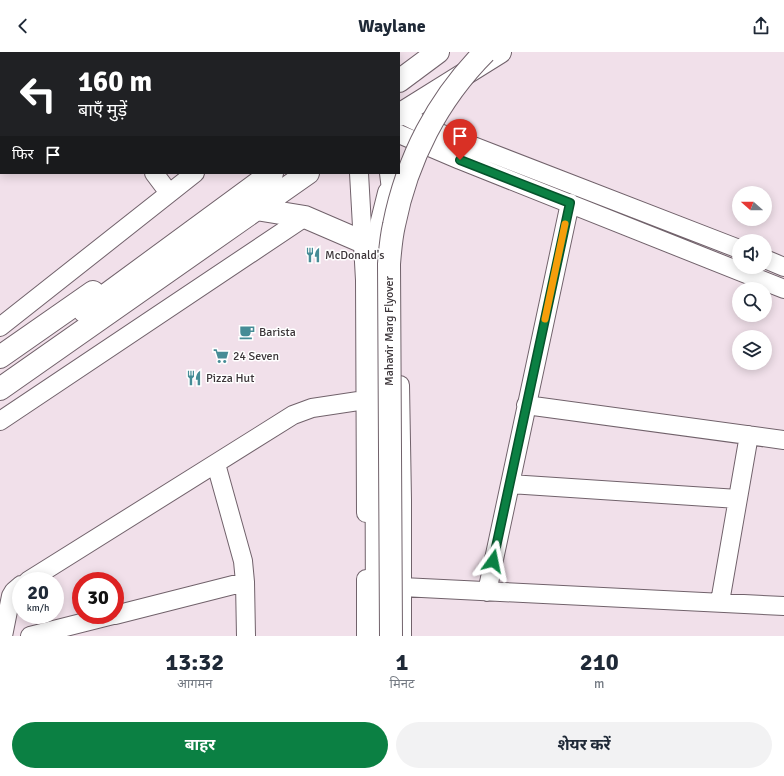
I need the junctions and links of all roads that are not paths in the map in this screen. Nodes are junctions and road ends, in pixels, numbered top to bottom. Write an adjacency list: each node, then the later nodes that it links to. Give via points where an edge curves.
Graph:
1 (413, 52): 6 (main road)
2 (438, 52): 7 (main road)
3 (470, 52): 11 (main road, via 435,94 413,133)
4 (485, 52): 55 (main road, Mahavir Marg Flyover, bridge, via 446,98 417,149 404,184 394,225 389,264)
5 (500, 52): 8 (main road)
6 (400, 62)
7 (400, 79)
8 (400, 118)
9 (400, 119): 21 (street)
10 (400, 119): 25 (street)
11 (400, 166)
12 (155, 174): 20 (street)
13 (194, 174): 20 (street)
14 (250, 174): 30 (main road, via 90,294)
15 (271, 174): 31 (main road)
16 (307, 174): 22 (main road)
17 (359, 174): 24 (street)
18 (389, 174): 43 (street, via 398,242)
19 (397, 174): 54 (main road, Mahavir Marg Flyover, via 381,225 376,267)
20 (169, 194): 29 (street)
21 (570, 203): 28 (street); 34 (street)
22 (256, 209): 23 (main road); 32 (main road)
23 (305, 217): 24 (main road); 35 (street)
24 (363, 242): 33 (street)
25 (732, 246)
26 (772, 262): 27 (street)
27 (784, 266)
28 (784, 289)
29 (0, 327)
30 (0, 356)
31 (0, 371)
32 (0, 389)
33 (365, 400): 38 (street, via 312,408 293,415); 53 (street)
34 (526, 405): 36 (street); 39 (street)
35 (0, 421)
36 (749, 435): 37 (street); 40 (street)
37 (784, 440)
38 (216, 464): 41 (street); 42 (street, via 243,561)
39 (510, 484): 40 (street); 44 (street)
40 (738, 498): 46 (street)
41 (42, 572)
42 (245, 582): 48 (street); 52 (street)
43 (402, 587): 44 (street); 56 (street)
44 (487, 592): 46 (street)
45 (12, 594): 50 (street)
46 (720, 602): 47 (street)
47 (784, 606)
48 (124, 612)
49 (78, 624): 51 (street)
50 (3, 636)
51 (30, 636)
52 (246, 636)
53 (366, 636)
54 (377, 636)
55 (391, 636)
56 (402, 636)

